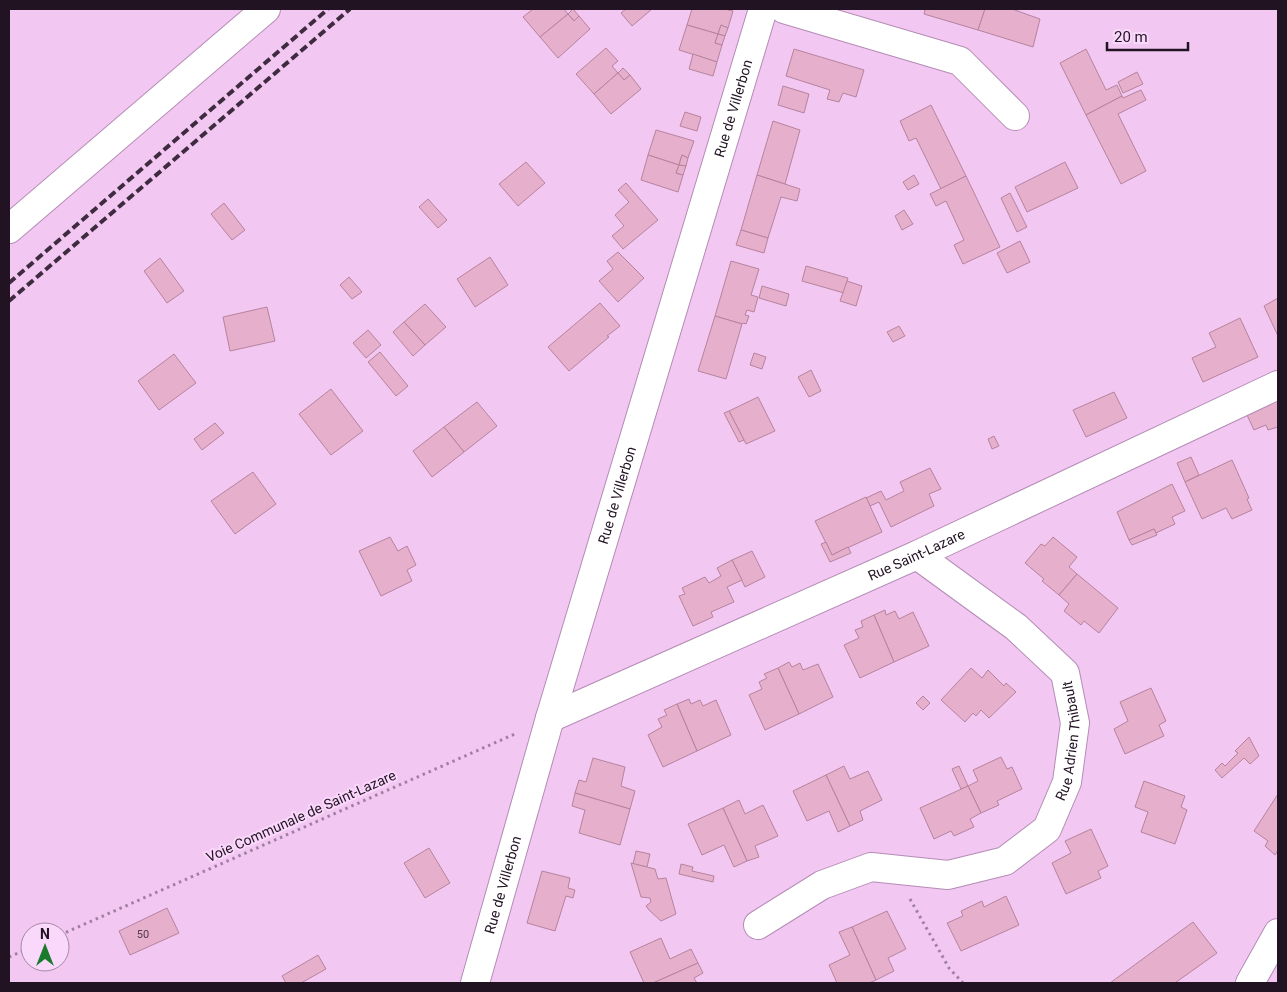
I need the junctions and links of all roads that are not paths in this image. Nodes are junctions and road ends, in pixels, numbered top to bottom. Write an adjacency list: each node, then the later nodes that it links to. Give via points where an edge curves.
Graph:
1 (266, 9): 5 (street)
2 (763, 9): 8 (street, Rue de Villerbon)
3 (784, 9): 4 (street, via 960,61)
4 (1015, 116)
5 (9, 229)
6 (1278, 385): 7 (street, Rue Saint-Lazare)
7 (917, 555): 8 (street, Rue Saint-Lazare); 9 (street, Rue Adrien Thibault, via 1016,627 1064,673 1075,723 1067,782 1047,829 1005,861 948,875 871,867 822,885)
8 (550, 718): 11 (street, Rue de Villerbon)
9 (758, 925)
10 (1278, 933): 12 (street)
11 (475, 983)
12 (1250, 983)

